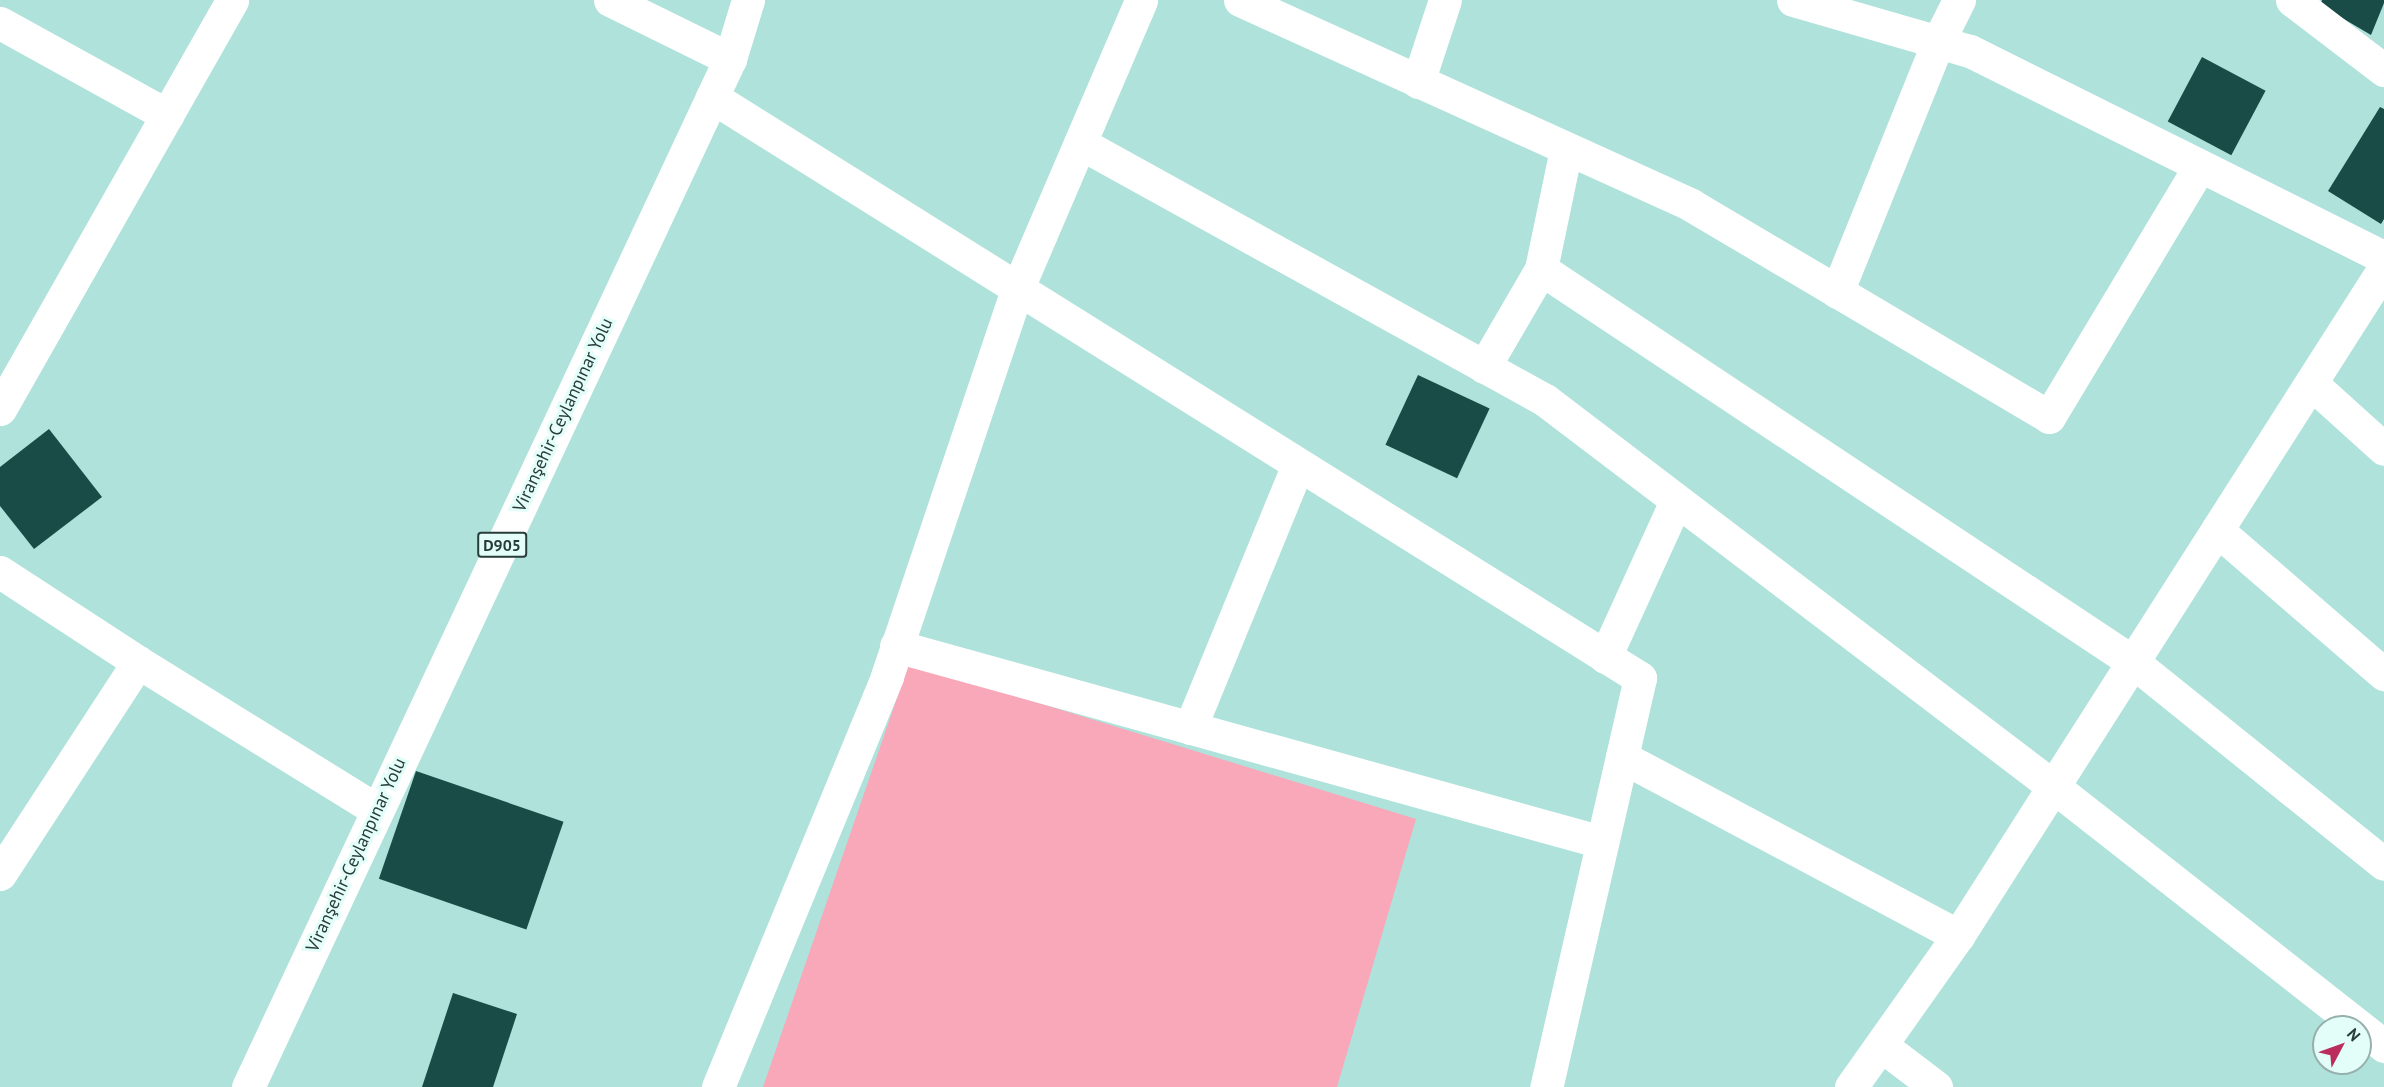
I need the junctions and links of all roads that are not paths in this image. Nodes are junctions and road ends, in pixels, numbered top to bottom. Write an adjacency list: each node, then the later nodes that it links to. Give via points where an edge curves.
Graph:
1 (232, 0): 16 (street)
2 (610, 0): 12 (street)
3 (748, 0): 12 (street, Viranşehir-Ceylanpınar Yolu / D905)
4 (1141, 0): 17 (street)
5 (1240, 0): 14 (street)
6 (1445, 0): 14 (street)
7 (1793, 0): 11 (street)
8 (1959, 0): 11 (street)
9 (2292, 0): 13 (street)
10 (0, 23): 16 (street)
11 (1938, 42): 19 (street, via 1970,51); 24 (street)
12 (730, 59): 15 (street, Viranşehir-Ceylanpınar Yolu / D905)
13 (2384, 70)
14 (1418, 82): 18 (street)
15 (712, 97): 23 (street); 41 (street, Viranşehir-Ceylanpınar Yolu / D905)
16 (167, 115): 27 (street)
17 (1080, 143): 23 (street); 25 (street)
18 (1566, 149): 22 (street); 24 (street, via 1691,206)
19 (2200, 166): 20 (street); 24 (street, via 2049,417)
20 (2384, 257)
21 (2384, 268): 26 (street)
22 (1541, 269): 25 (street); 36 (street)
23 (1017, 290): 29 (street); 33 (street)
24 (1837, 292)
25 (1484, 367): 30 (street, via 1545,400)
26 (2310, 383): 28 (street); 31 (street)
27 (0, 409)
28 (2384, 449)
29 (1298, 465): 34 (street); 38 (street)
30 (1676, 501): 34 (street); 40 (street)
31 (2217, 530): 36 (street); 37 (street)
32 (0, 572): 35 (street)
33 (896, 646): 38 (street); 49 (street)
34 (1605, 657): 39 (street, via 1640,678)
35 (138, 662): 41 (street); 44 (street)
36 (2133, 662): 40 (street); 43 (street)
37 (2384, 674)
38 (1191, 728): 42 (street)
39 (1622, 757): 42 (street); 45 (street)
40 (2054, 787): 45 (street); 47 (street)
41 (377, 810): 48 (street, Viranşehir-Ceylanpınar Yolu / D905)
42 (1602, 842): 50 (street)
43 (2384, 864)
44 (0, 874)
45 (1958, 936): 46 (street)
46 (1882, 1046): 51 (street); 52 (street)
47 (2384, 1046)
48 (248, 1087)
49 (718, 1087)
50 (1546, 1087)
51 (1851, 1087)
52 (1936, 1087)

